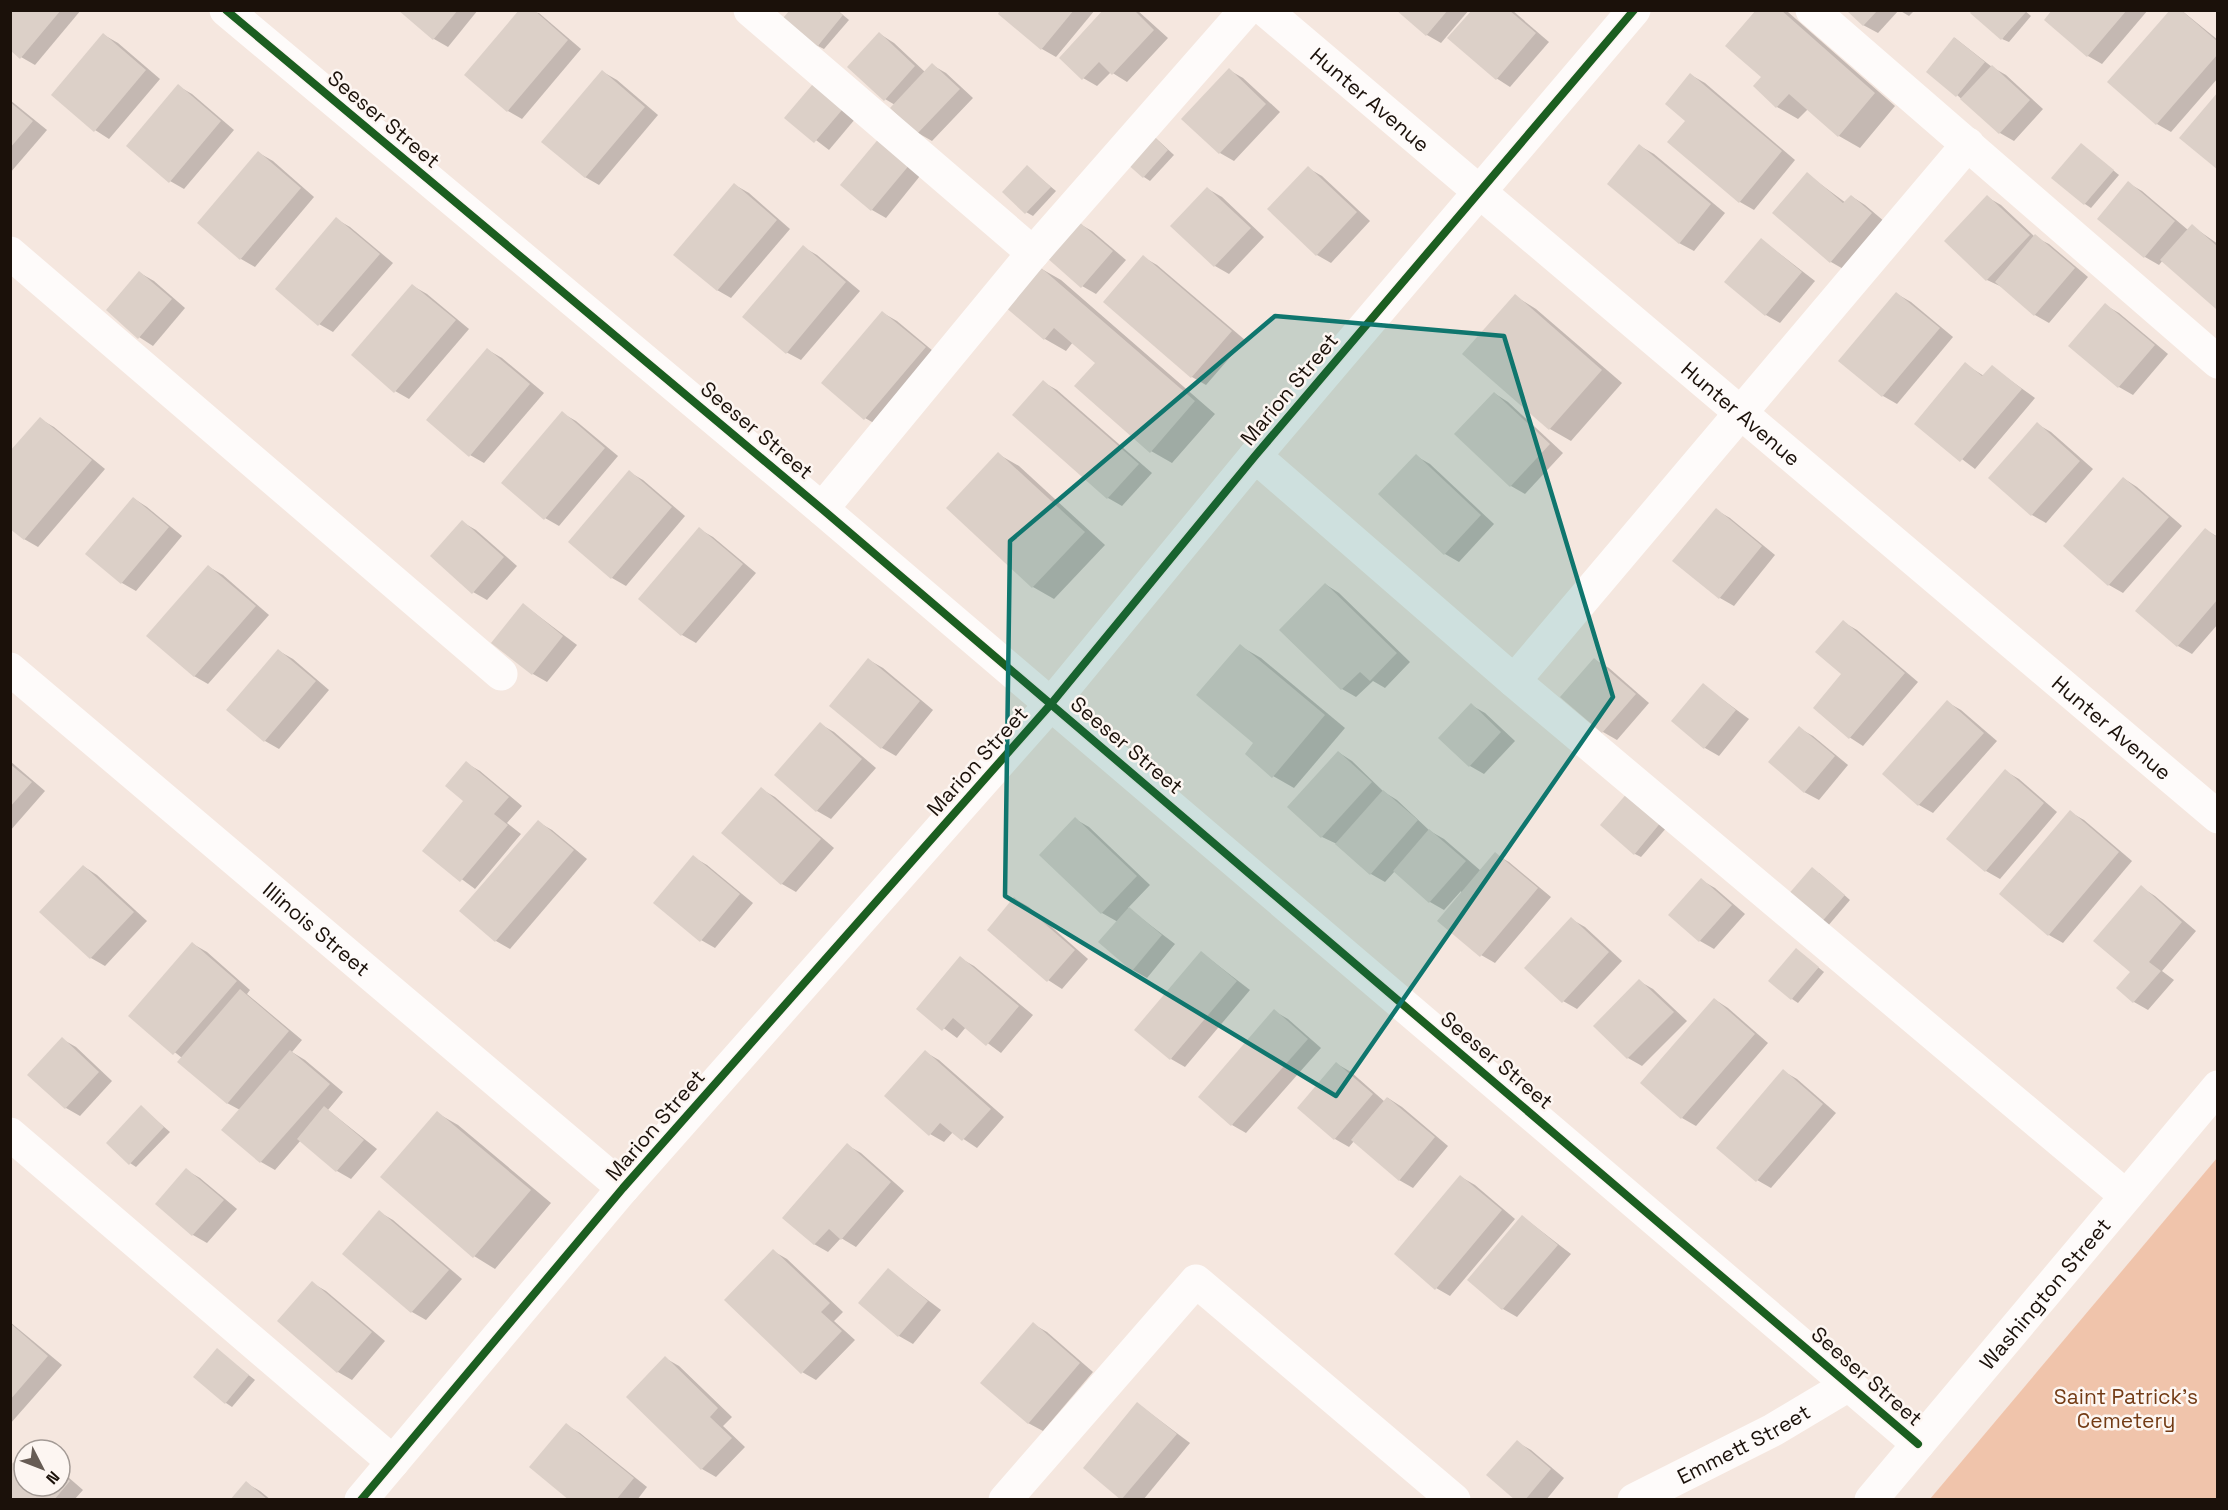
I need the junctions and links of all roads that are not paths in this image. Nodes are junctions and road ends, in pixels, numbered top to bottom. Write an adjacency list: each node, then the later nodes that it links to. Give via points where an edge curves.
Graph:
1 (226, 10): 14 (street, Seeser Street)
2 (750, 10): 9 (street)
3 (1246, 10): 9 (street)
4 (1265, 10): 8 (street, Hunter Avenue)
5 (1634, 10): 8 (street, Marion Street)
6 (1812, 10): 7 (street)
7 (1968, 144): 11 (street); 12 (street)
8 (1480, 193): 12 (street, Hunter Avenue); 13 (street, Marion Street)
9 (1033, 252): 14 (street)
10 (10, 253): 16 (street)
11 (2217, 362)
12 (1740, 413): 17 (street); 19 (street, Hunter Avenue)
13 (1256, 456): 17 (street); 18 (street, Marion Street)
14 (822, 509): 18 (street, Seeser Street)
15 (10, 669): 22 (street, Illinois Street)
16 (501, 674)
17 (1514, 681): 23 (street)
18 (1051, 705): 22 (street, Marion Street); 24 (street, Seeser Street)
19 (2217, 817)
20 (2217, 1087): 23 (street, Washington Street)
21 (10, 1134): 26 (street)
22 (623, 1188): 26 (street, Marion Street)
23 (2126, 1196): 25 (street, Washington Street)
24 (1850, 1384): 25 (street, Seeser Street); 30 (street, Emmett Street, via 1773,1430)
25 (1918, 1444): 31 (street, Washington Street)
26 (393, 1462): 27 (street, Marion Street)
27 (361, 1500)
28 (1005, 1500): 29 (street, via 1196,1281)
29 (1454, 1500)
30 (1634, 1500)
31 (1871, 1500)

